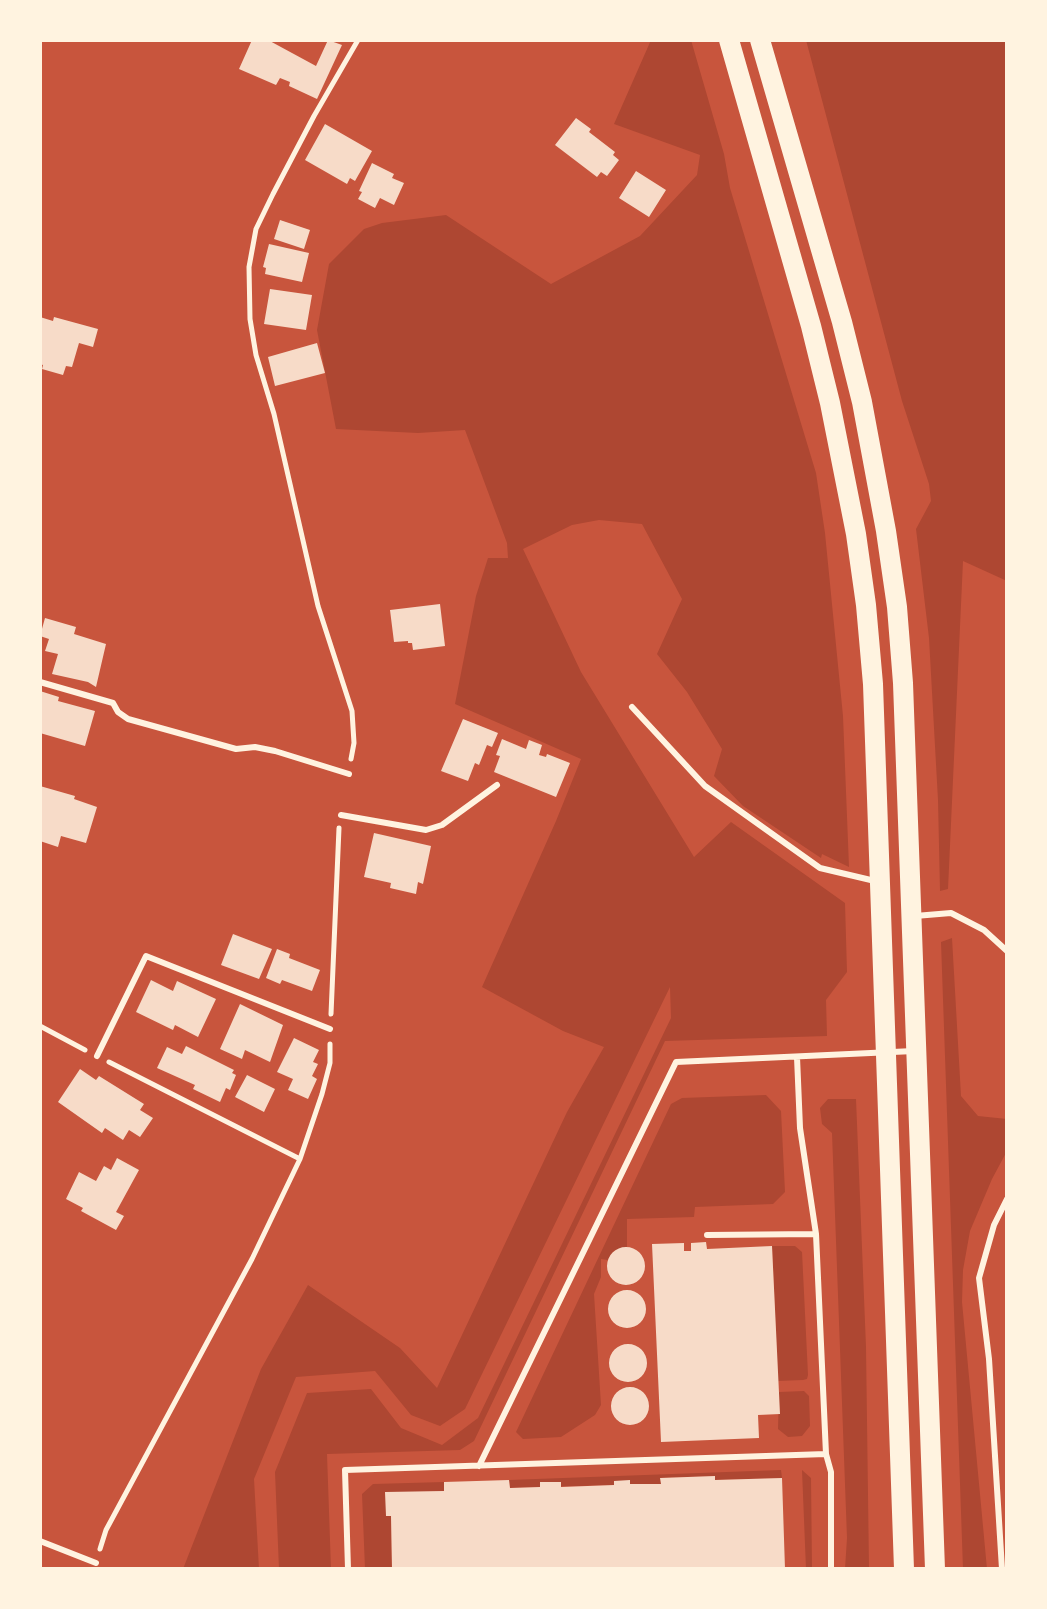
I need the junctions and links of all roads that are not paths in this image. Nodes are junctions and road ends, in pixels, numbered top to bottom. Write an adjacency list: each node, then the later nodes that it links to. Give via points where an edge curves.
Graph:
1 (729, 40): 8 (main road, via 811,326 856,534 873,684)
2 (760, 40): 9 (main road, via 842,322 876,469 897,607)
3 (40, 682): 5 (lane, via 113,703 128,719 236,749 275,751)
4 (632, 707): 8 (lane, via 705,786 820,868)
5 (349, 774)
6 (497, 785): 7 (lane, via 442,825 426,830)
7 (341, 815)
8 (880, 883): 13 (main road)
9 (913, 916): 10 (lane, via 951,913 984,930); 12 (main road)
10 (1007, 951)
11 (330, 1029): 14 (lane, via 146,956)
12 (916, 1050): 13 (lane); 26 (main road)
13 (885, 1052): 15 (lane); 25 (main road)
14 (97, 1056)
15 (797, 1057): 17 (lane, via 800,1128); 20 (lane, via 676,1062)
16 (1007, 1199): 27 (lane, via 979,1278)
17 (816, 1234): 18 (lane); 19 (lane)
18 (707, 1235)
19 (826, 1454): 20 (lane); 24 (lane, via 831,1472)
20 (479, 1466): 23 (lane, via 345,1470)
21 (40, 1541): 22 (lane)
22 (96, 1563)
23 (348, 1569)
24 (831, 1569)
25 (904, 1569)
26 (935, 1569)
27 (1002, 1569)

